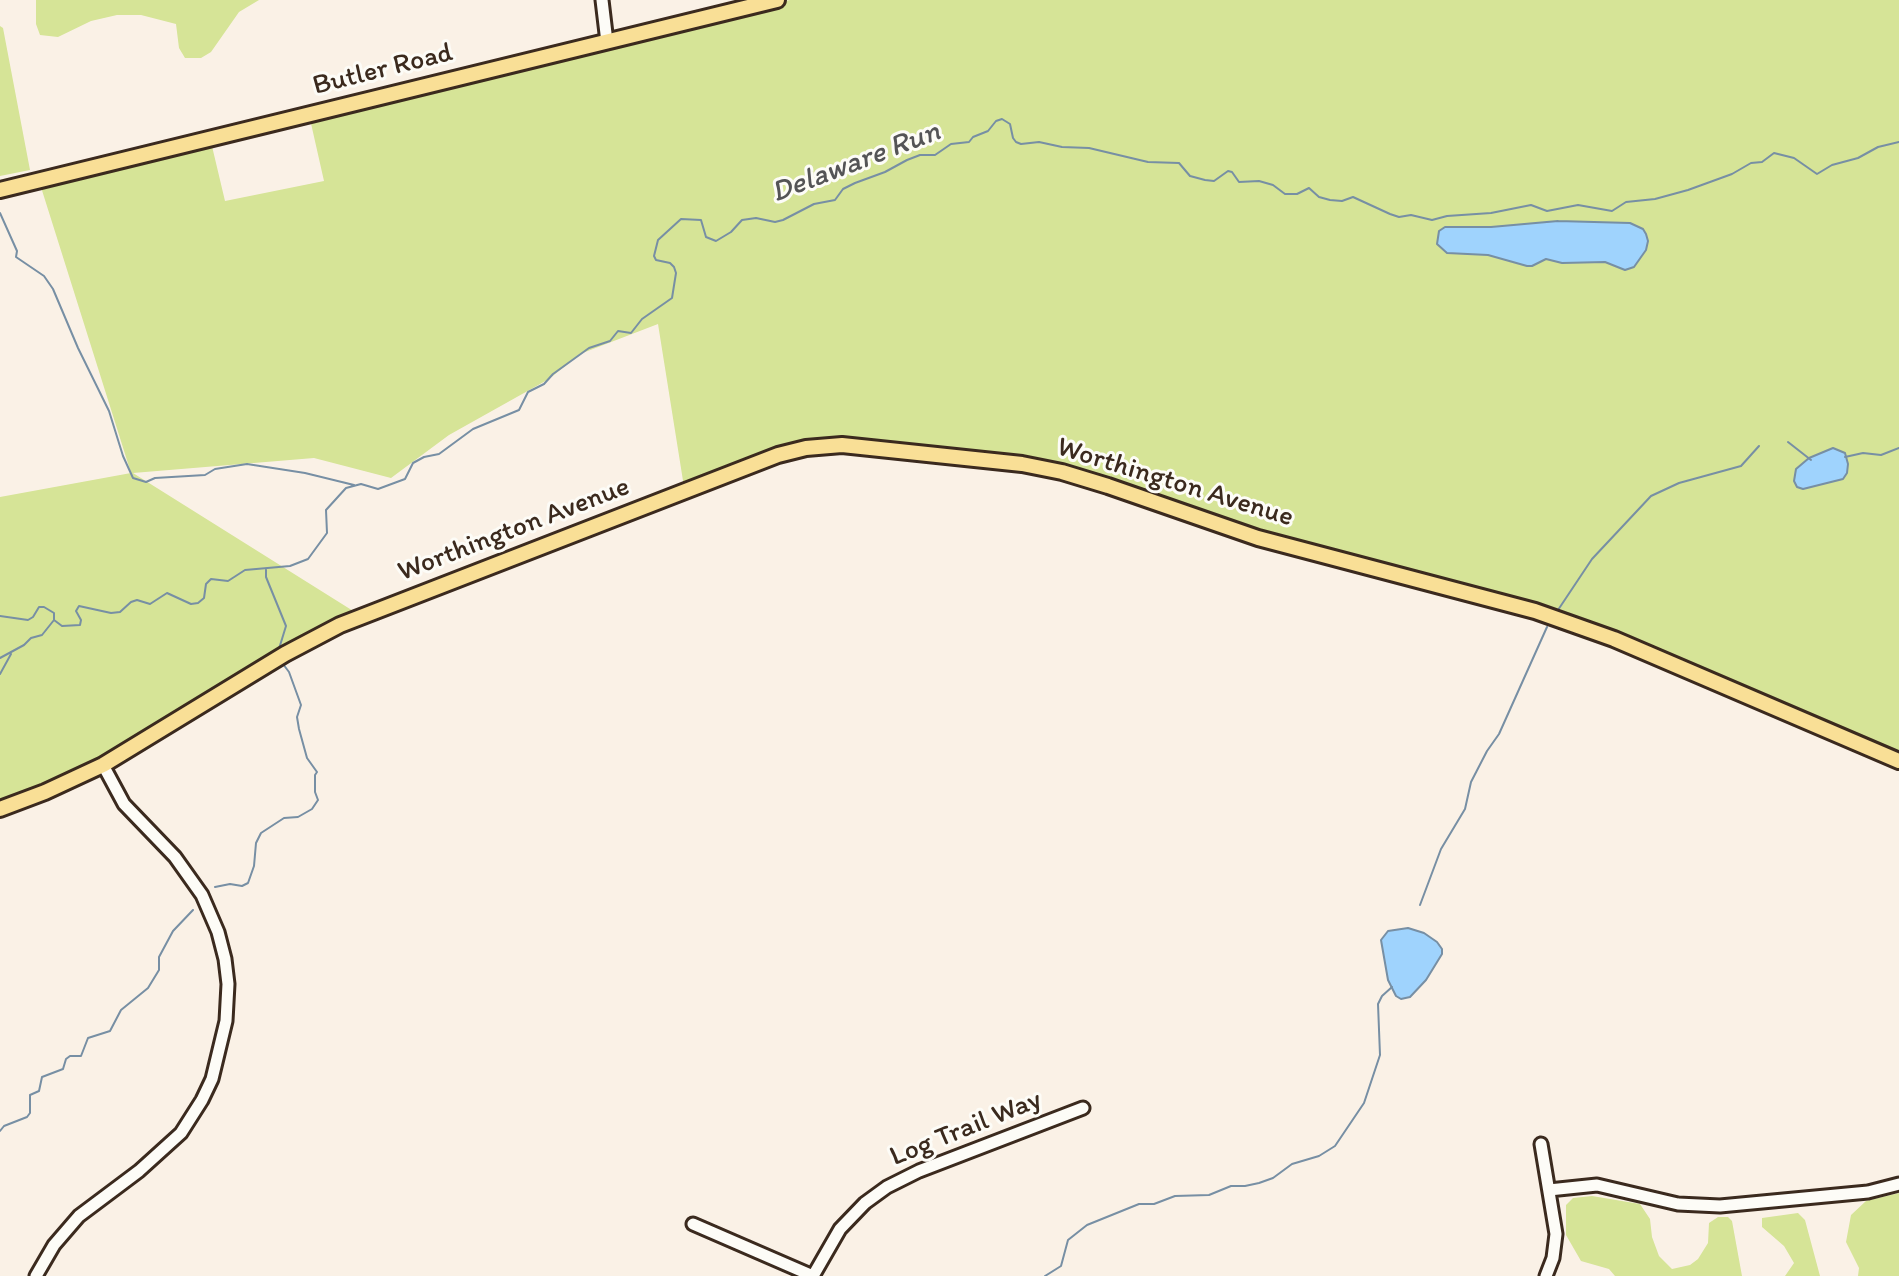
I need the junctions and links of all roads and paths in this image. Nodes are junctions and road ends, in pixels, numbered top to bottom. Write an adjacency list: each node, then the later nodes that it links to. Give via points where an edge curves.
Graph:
1 (602, 0): 3 (street)
2 (777, 0): 3 (main road, Butler Road)
3 (607, 42): 4 (main road, Butler Road)
4 (0, 190)
5 (1899, 761): 6 (main road, Worthington Avenue, via 1549,615 1258,538 1062,472 842,445 778,455 340,625)
6 (103, 765): 7 (main road, Worthington Avenue); 13 (street, via 124,804 175,857 202,895 225,959 226,1021 212,1079 181,1133 79,1216)
7 (0, 809)
8 (1083, 1108): 14 (street, Log Trail Way, via 887,1187 840,1229)
9 (1541, 1144): 11 (street)
10 (1899, 1184): 11 (street, via 1868,1192 1720,1206 1678,1204 1597,1185)
11 (1549, 1190): 15 (street, via 1556,1234)
12 (693, 1224): 14 (street)
13 (36, 1276)
14 (813, 1276)
15 (1546, 1276)

